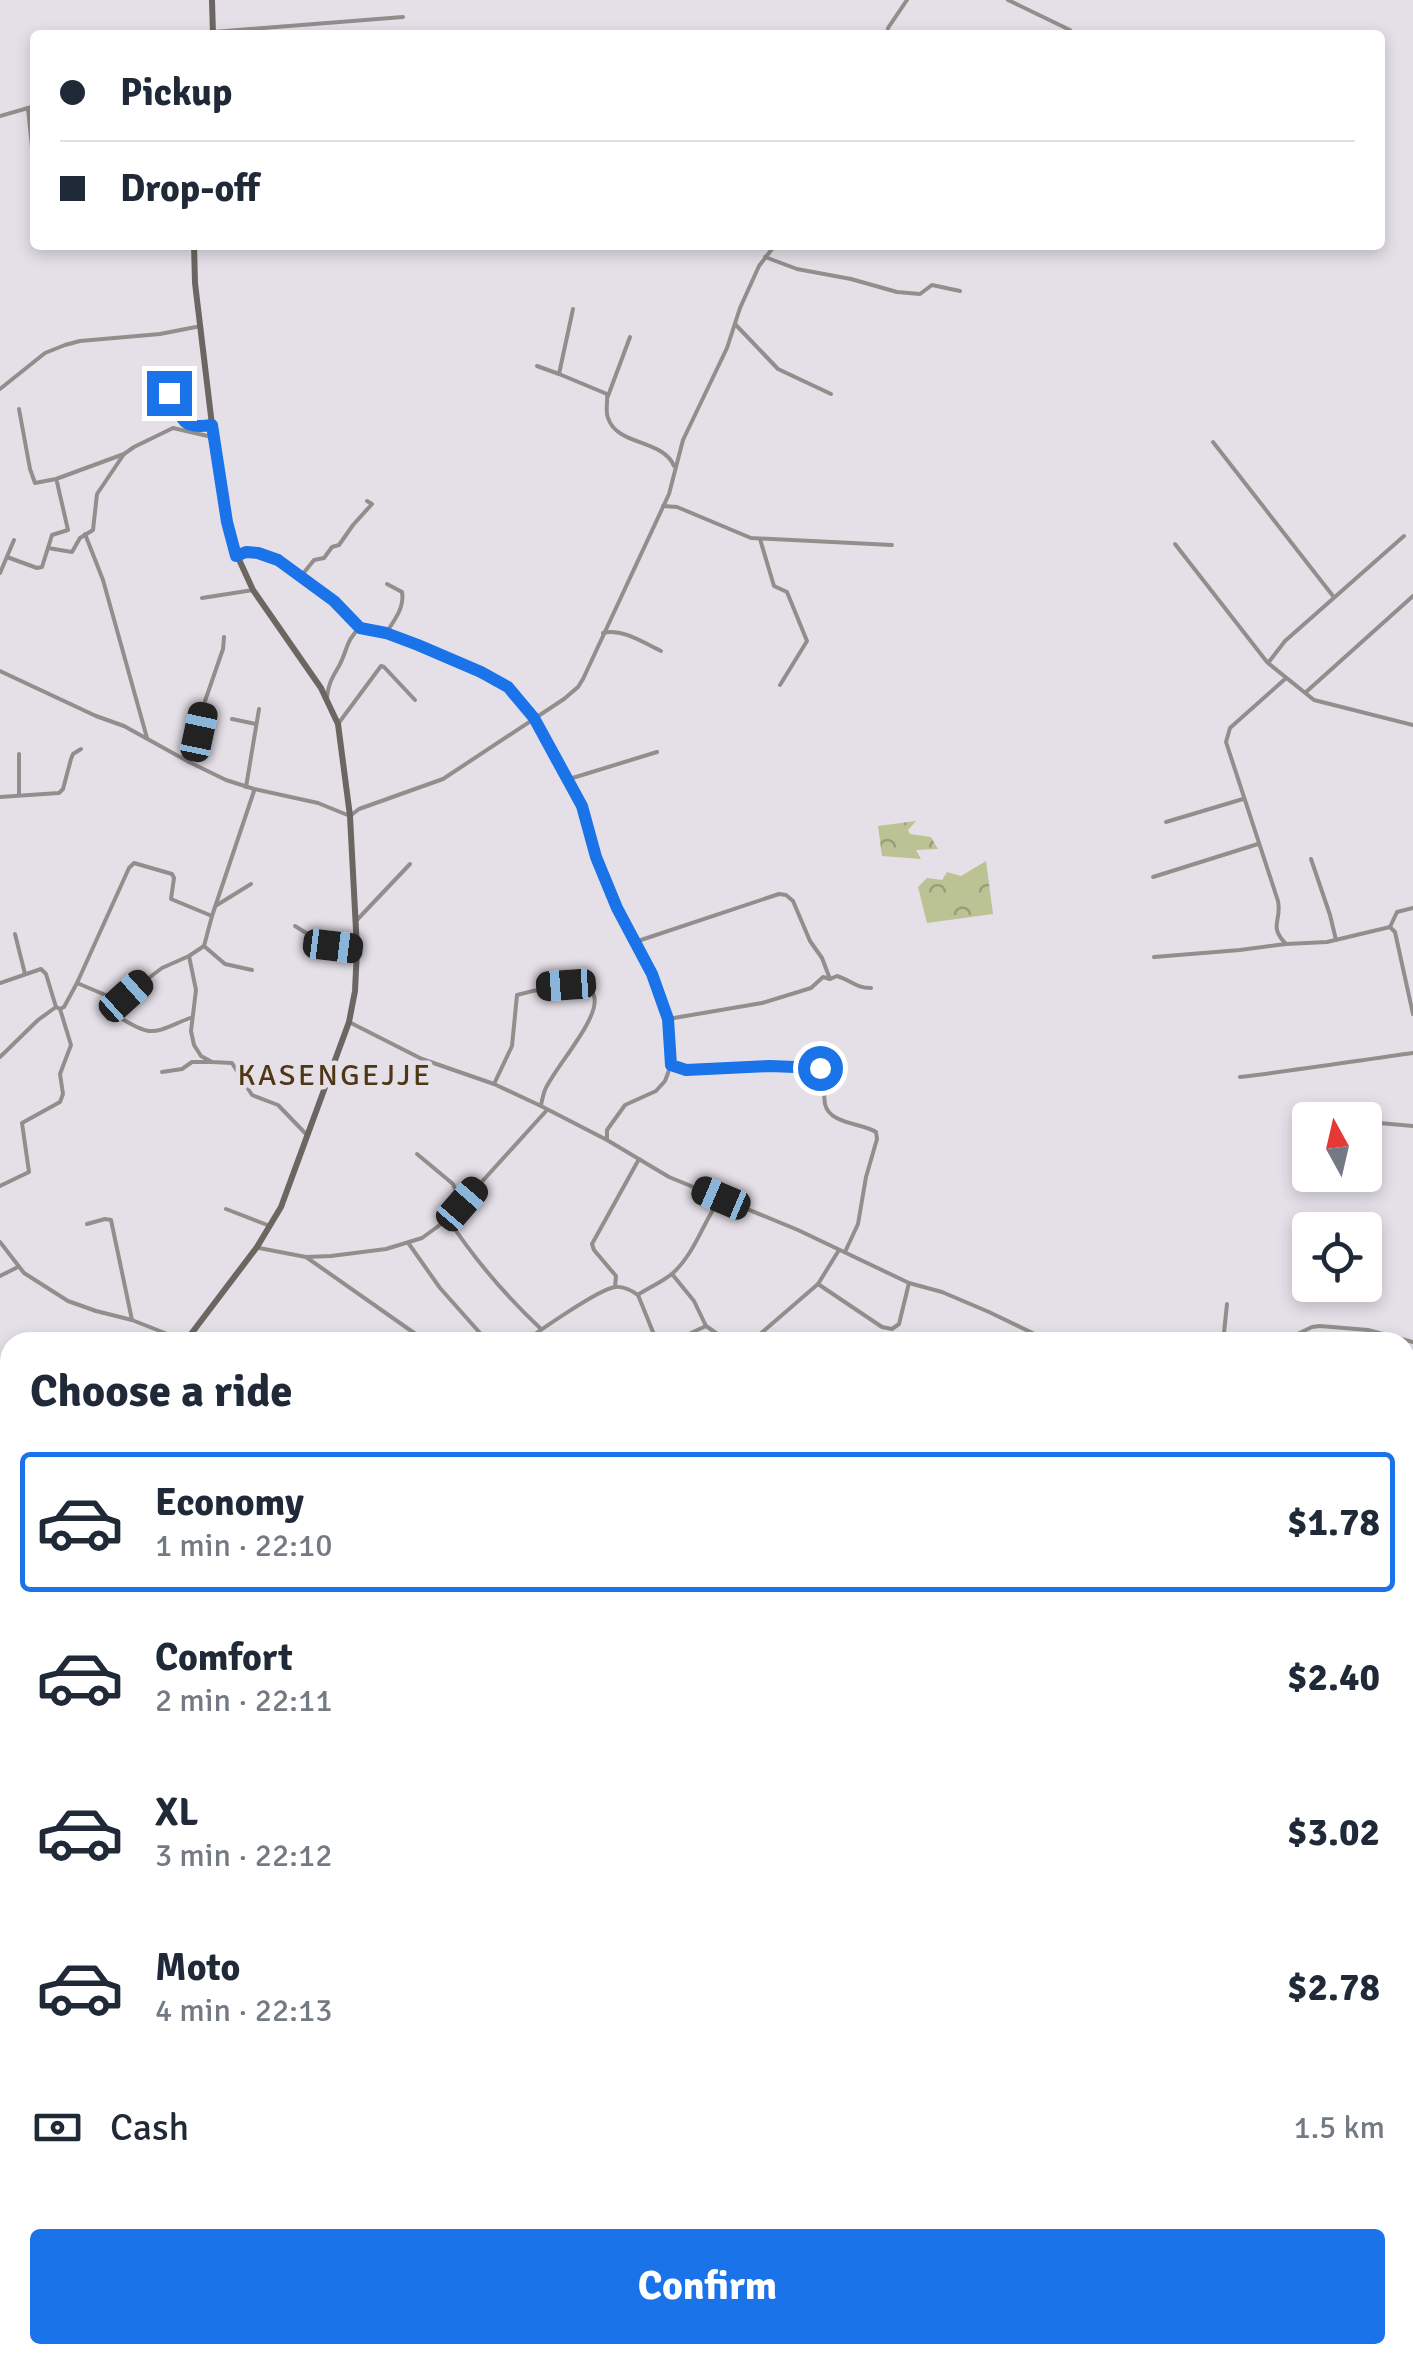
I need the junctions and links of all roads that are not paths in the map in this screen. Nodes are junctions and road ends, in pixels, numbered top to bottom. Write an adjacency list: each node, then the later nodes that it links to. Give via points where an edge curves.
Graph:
1 (212, 0): 5 (street)
2 (907, 0): 7 (street)
3 (1008, 0): 8 (street)
4 (403, 17): 6 (street)
5 (213, 30)
6 (258, 30)
7 (888, 30)
8 (1070, 30)
9 (28, 108): 10 (street); 11 (street)
10 (0, 116)
11 (30, 128)
12 (194, 250): 18 (street)
13 (771, 250): 14 (street)
14 (766, 257): 15 (street, via 897,292 920,294 932,286); 17 (street)
15 (960, 291)
16 (574, 309): 21 (street)
17 (735, 324): 24 (street, via 778,368); 33 (street)
18 (201, 326): 22 (street, via 65,344); 28 (street)
19 (630, 337): 25 (street)
20 (536, 366): 21 (street)
21 (559, 374): 25 (street)
22 (0, 390)
23 (169, 393): 27 (street)
24 (831, 394)
25 (608, 396): 33 (street, via 611,426 672,458)
26 (19, 409): 34 (street, via 33,480)
27 (180, 417): 28 (street, via 190,426); 29 (street)
28 (212, 425): 30 (street)
29 (172, 428): 30 (street); 32 (street)
30 (215, 438): 44 (street)
31 (1213, 442): 52 (street)
32 (124, 454): 34 (street); 37 (street, via 98,494 94,528)
33 (676, 470): 36 (street)
34 (56, 480): 43 (street, via 69,528 54,533)
35 (367, 501): 47 (street, via 372,504 339,546)
36 (662, 506): 39 (street); 55 (street)
37 (86, 534): 43 (street, via 72,552); 71 (street)
38 (1404, 536): 52 (street)
39 (760, 539): 42 (street); 61 (street, via 774,586 786,592 807,642)
40 (14, 540): 45 (street)
41 (1175, 544): 58 (street)
42 (892, 546)
43 (48, 548): 45 (street, via 40,568)
44 (236, 556): 47 (street, via 265,554); 49 (street)
45 (6, 557): 46 (street)
46 (0, 573)
47 (302, 575): 53 (street)
48 (387, 584): 54 (street, via 403,598)
49 (253, 590): 51 (street); 63 (street)
50 (1413, 596): 62 (street)
51 (202, 598)
52 (1334, 598): 58 (street)
53 (360, 628): 54 (street); 63 (street, via 349,638)
54 (386, 633): 66 (street, via 508,687)
55 (604, 633): 57 (street, via 612,630); 66 (street, via 578,687)
56 (224, 637): 75 (street)
57 (661, 651)
58 (1268, 663): 60 (street)
59 (0, 671): 71 (street)
60 (1286, 678): 62 (street); 81 (street, via 1226,735)
61 (780, 686)
62 (1306, 692): 70 (street, via 1320,702)
63 (327, 698): 69 (street)
64 (415, 700): 69 (street, via 381,666)
65 (259, 709): 68 (street)
66 (534, 718): 76 (street); 82 (street, via 442,779)
67 (232, 719): 68 (street)
68 (256, 724): 77 (street)
69 (338, 724): 82 (street)
70 (1413, 724)
71 (147, 738): 75 (street)
72 (81, 749): 79 (street, via 70,759 59,793)
73 (656, 752): 76 (street)
74 (19, 754): 79 (street)
75 (189, 762): 77 (street)
76 (566, 780): 97 (street)
77 (246, 787): 78 (street)
78 (254, 789): 82 (street); 89 (street)
79 (20, 794): 80 (street)
80 (0, 797)
81 (1243, 799): 83 (street); 84 (street)
82 (350, 816): 92 (street)
83 (1166, 822)
84 (1258, 844): 87 (street); 98 (street, via 1278,901 1277,935)
85 (1311, 859): 96 (street)
86 (410, 864): 92 (street)
87 (1153, 877)
88 (250, 884): 89 (street)
89 (217, 904): 91 (street)
90 (1413, 908): 94 (street, via 1397,912)
91 (212, 916): 99 (street); 107 (street, via 172,899 172,874 134,863)
92 (356, 922): 100 (street)
93 (295, 926): 100 (street, via 322,943)
94 (1390, 927): 96 (street); 111 (street)
95 (14, 934): 104 (street)
96 (1336, 940): 98 (street)
97 (635, 942): 105 (street, via 786,895); 113 (street)
98 (1286, 944): 102 (street)
99 (204, 946): 101 (street); 103 (street, via 225,964)
100 (357, 948): 114 (street)
101 (190, 956): 109 (street); 112 (street)
102 (1154, 957)
103 (252, 970)
104 (26, 974): 106 (street); 110 (street, via 44,970)
105 (830, 979): 108 (street); 113 (street, via 762,1002)
106 (0, 983)
107 (76, 983): 109 (street); 110 (street)
108 (871, 988)
109 (118, 999): 112 (street, via 120,1017 146,1032)
110 (58, 1008): 116 (street); 129 (street, via 70,1044 60,1074 62,1098 22,1123 29,1172)
111 (1413, 1014)
112 (192, 1017): 117 (street, via 194,1045)
113 (668, 1019): 118 (street)
114 (348, 1022): 121 (street, via 422,1059); 125 (street)
115 (1413, 1052): 120 (street)
116 (0, 1056)
117 (212, 1062): 119 (street); 125 (street, via 232,1063 252,1095 278,1104)
118 (671, 1065): 126 (street, via 656,1090 618,1114); 140 (street, via 823,1070 829,1113 868,1127 877,1139)
119 (162, 1072)
120 (1240, 1077)
121 (494, 1084): 122 (street); 122 (street, via 512,1046 517,995 584,984 596,1001 545,1090)
122 (544, 1108): 126 (street); 131 (street)
123 (1382, 1123): 124 (street)
124 (1413, 1126)
125 (306, 1134): 135 (street)
126 (607, 1140): 128 (street)
127 (417, 1154): 131 (street, via 453,1184)
128 (639, 1159): 130 (street); 147 (street, via 592,1244 616,1276)
129 (0, 1186)
130 (721, 1198): 139 (street); 143 (street)
131 (462, 1204): 133 (street)
132 (226, 1209): 135 (street)
133 (448, 1219): 137 (street); 152 (street)
134 (87, 1224): 150 (street, via 111,1220)
135 (270, 1226): 138 (street)
136 (0, 1242): 142 (street)
137 (409, 1244): 141 (street); 156 (street)
138 (256, 1248): 141 (street); 154 (street)
139 (839, 1250): 140 (street); 146 (street)
140 (845, 1253): 145 (street)
141 (306, 1256): 155 (street)
142 (18, 1267): 144 (street); 150 (street, via 68,1301)
143 (672, 1274): 148 (street); 151 (street)
144 (0, 1276)
145 (908, 1283): 146 (street, via 892,1330); 162 (street)
146 (818, 1284): 161 (street)
147 (615, 1287): 148 (street); 152 (street)
148 (638, 1295): 158 (street)
149 (1227, 1304): 163 (street)
150 (132, 1320): 153 (street)
151 (706, 1326): 159 (street); 160 (street)
152 (542, 1329): 157 (street)
153 (161, 1332)
154 (193, 1332)
155 (412, 1332)
156 (479, 1332)
157 (538, 1332)
158 (654, 1332)
159 (693, 1332)
160 (715, 1332)
161 (763, 1332)
162 (1029, 1332)
163 (1224, 1332)
164 (1305, 1332): 165 (street, via 1320,1326)
165 (1376, 1332)

